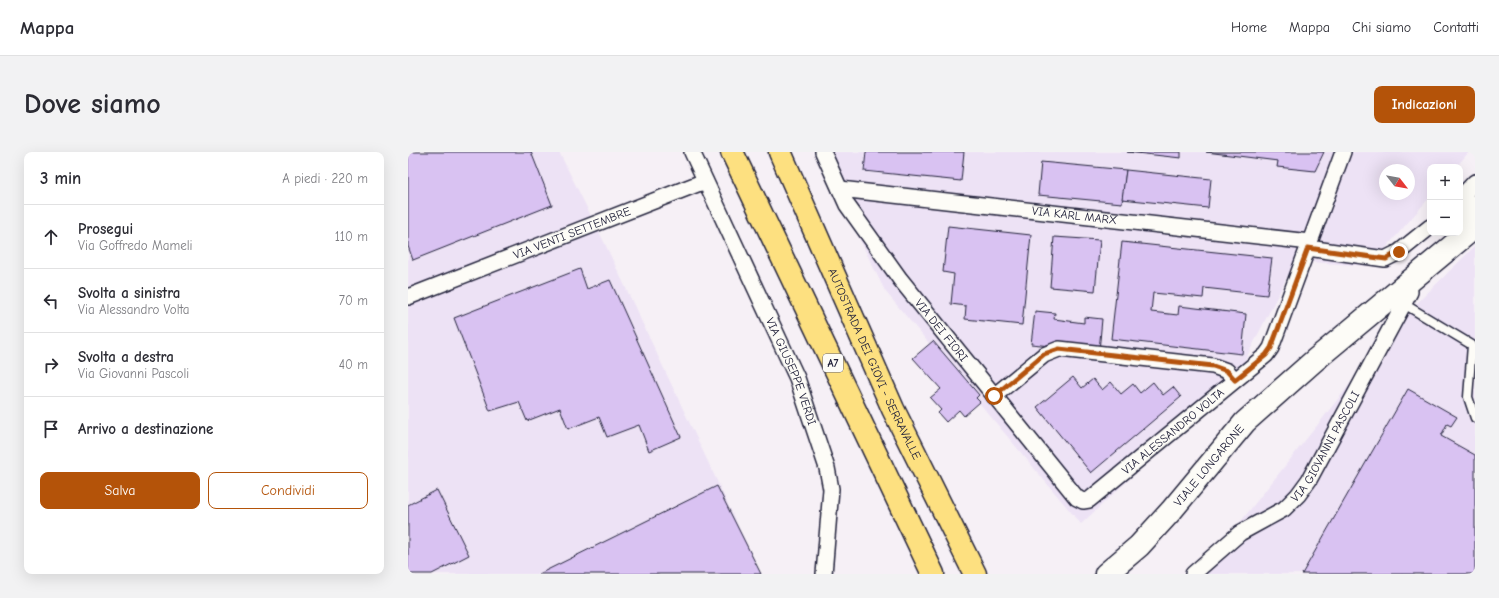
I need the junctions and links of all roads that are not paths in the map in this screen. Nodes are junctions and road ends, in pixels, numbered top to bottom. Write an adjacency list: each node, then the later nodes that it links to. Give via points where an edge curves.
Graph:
1 (692, 152): 6 (street)
2 (732, 152): 24 (highway, A7)
3 (780, 152): 25 (highway, AUTOSTRADA DEI GIOVI - SERRAVALLE, via 893,409)
4 (823, 152): 8 (street, VIA DEI FIORI)
5 (1343, 152): 15 (street, VIA ALESSANDRO VOLTA)
6 (705, 181): 17 (street, VIA VENTI SETTEMBRE); 23 (street, VIA GIUSEPPE VERDI, via 797,378 827,468 831,489)
7 (1475, 182): 9 (street)
8 (840, 189): 15 (street, VIA KARL MARX); 20 (street, VIA DEI FIORI, via 847,205 900,279)
9 (1463, 195)
10 (1475, 206): 11 (main road)
11 (1463, 217)
12 (1475, 227): 16 (main road, VIALE LONGARONE)
13 (1427, 229): 15 (street, via 1386,259)
14 (1444, 236): 16 (main road, VIALE LONGARONE)
15 (1309, 245): 19 (street, VIA ALESSANDRO VOLTA, via 1271,348)
16 (1409, 275): 18 (street, VIA GIOVANNI PASCOLI, via 1410,292); 26 (main road, VIALE LONGARONE, via 1366,308 1315,360 1245,422 1139,546)
17 (408, 297)
18 (1404, 304): 21 (lane, via 1472,345 1468,397); 27 (street, VIA GIOVANNI PASCOLI, via 1313,473 1298,495 1284,509 1240,533)
19 (1235, 380): 20 (street, via 1227,371 1213,366 1059,349 1044,354); 22 (street, VIA ALESSANDRO VOLTA, via 1089,500)
20 (994, 396): 22 (street, VIA DEI FIORI)
21 (1475, 418)
22 (1077, 498)
23 (824, 574)
24 (934, 574)
25 (975, 574)
26 (1106, 574)
27 (1193, 574)

